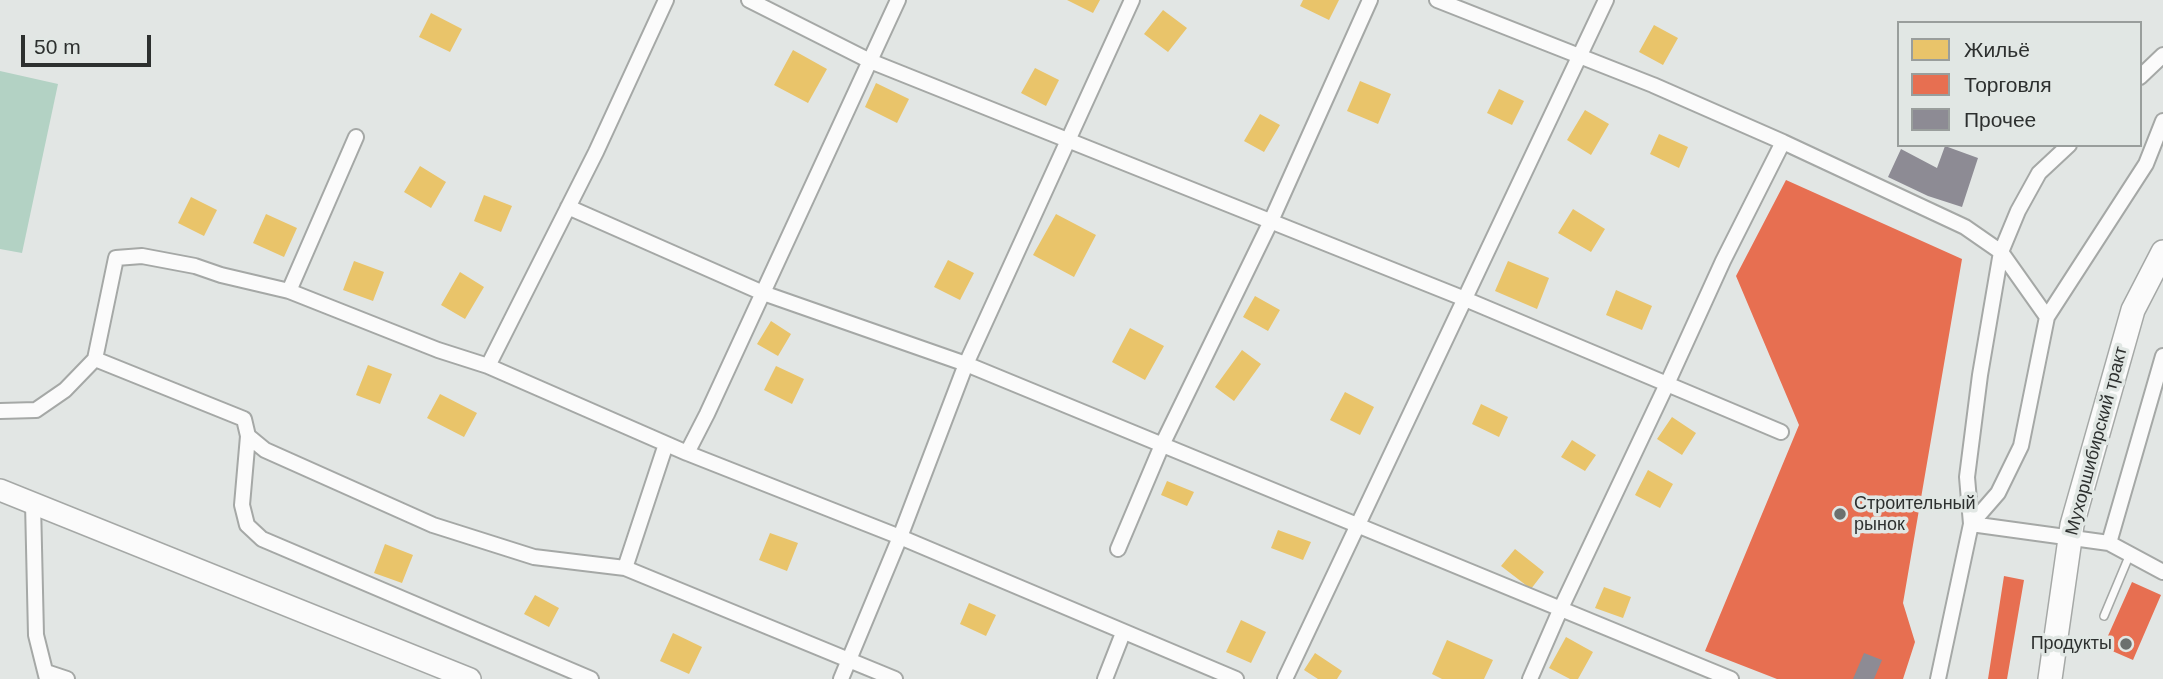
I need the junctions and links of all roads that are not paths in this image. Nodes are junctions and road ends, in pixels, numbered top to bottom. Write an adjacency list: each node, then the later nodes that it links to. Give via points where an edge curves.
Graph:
1 (666, 0): 17 (street)
2 (749, 0): 10 (street)
3 (898, 0): 10 (street)
4 (1132, 0): 14 (street)
5 (1370, 0): 18 (street)
6 (1437, 0): 8 (street)
7 (1606, 0): 8 (street)
8 (1580, 55): 15 (street); 23 (street)
9 (2163, 55): 11 (street)
10 (870, 61): 14 (street); 22 (street)
11 (2142, 76)
12 (2163, 121): 24 (street, via 2146,164)
13 (356, 137): 21 (street)
14 (1068, 139): 18 (street); 27 (street)
15 (1783, 142): 19 (street, via 1965,228); 29 (street)
16 (2067, 147): 19 (street, via 2039,173)
17 (568, 207): 22 (street); 28 (street)
18 (1271, 221): 23 (street); 34 (street)
19 (2001, 252): 24 (street); 38 (street, via 1967,477)
20 (2163, 252): 41 (main road, Мухоршибирский тракт, via 2133,310)
21 (289, 291): 26 (street, via 195,266 142,256 116,258); 28 (street)
22 (763, 293): 27 (street); 35 (street)
23 (1465, 299): 29 (street); 39 (street)
24 (2047, 317): 38 (street, via 2021,446 1998,493)
25 (2163, 356): 42 (street)
26 (95, 359): 30 (street, via 65,390 36,410); 32 (street, via 244,419)
27 (966, 364): 34 (street); 40 (street)
28 (488, 366): 33 (street)
29 (1667, 384): 31 (street); 47 (street)
30 (0, 411)
31 (1781, 432)
32 (248, 436): 45 (street, via 265,450 433,525 534,557); 54 (street, via 242,505 247,525 262,539)
33 (666, 444): 35 (street); 45 (street)
34 (1162, 445): 39 (street); 43 (street)
35 (687, 453): 40 (street)
36 (0, 490): 37 (street)
37 (33, 503): 51 (street, via 36,635); 53 (street)
38 (1971, 524): 41 (street); 62 (street)
39 (1357, 526): 47 (street); 59 (street)
40 (900, 537): 49 (street); 50 (street)
41 (2070, 538): 42 (street); 63 (main road, Мухоршибирский тракт)
42 (2109, 543): 44 (street)
43 (1118, 549)
44 (2130, 554): 46 (street); 48 (lane)
45 (625, 568): 50 (street)
46 (2163, 572)
47 (1561, 608): 60 (street); 61 (street)
48 (2104, 616)
49 (1123, 633): 57 (street); 58 (street)
50 (848, 660): 55 (street); 56 (street)
51 (46, 676): 52 (street)
52 (67, 679)
53 (470, 679)
54 (591, 679)
55 (841, 679)
56 (895, 679)
57 (1105, 679)
58 (1236, 679)
59 (1285, 679)
60 (1531, 679)
61 (1731, 679)
62 (1938, 679)
63 (2050, 679)

